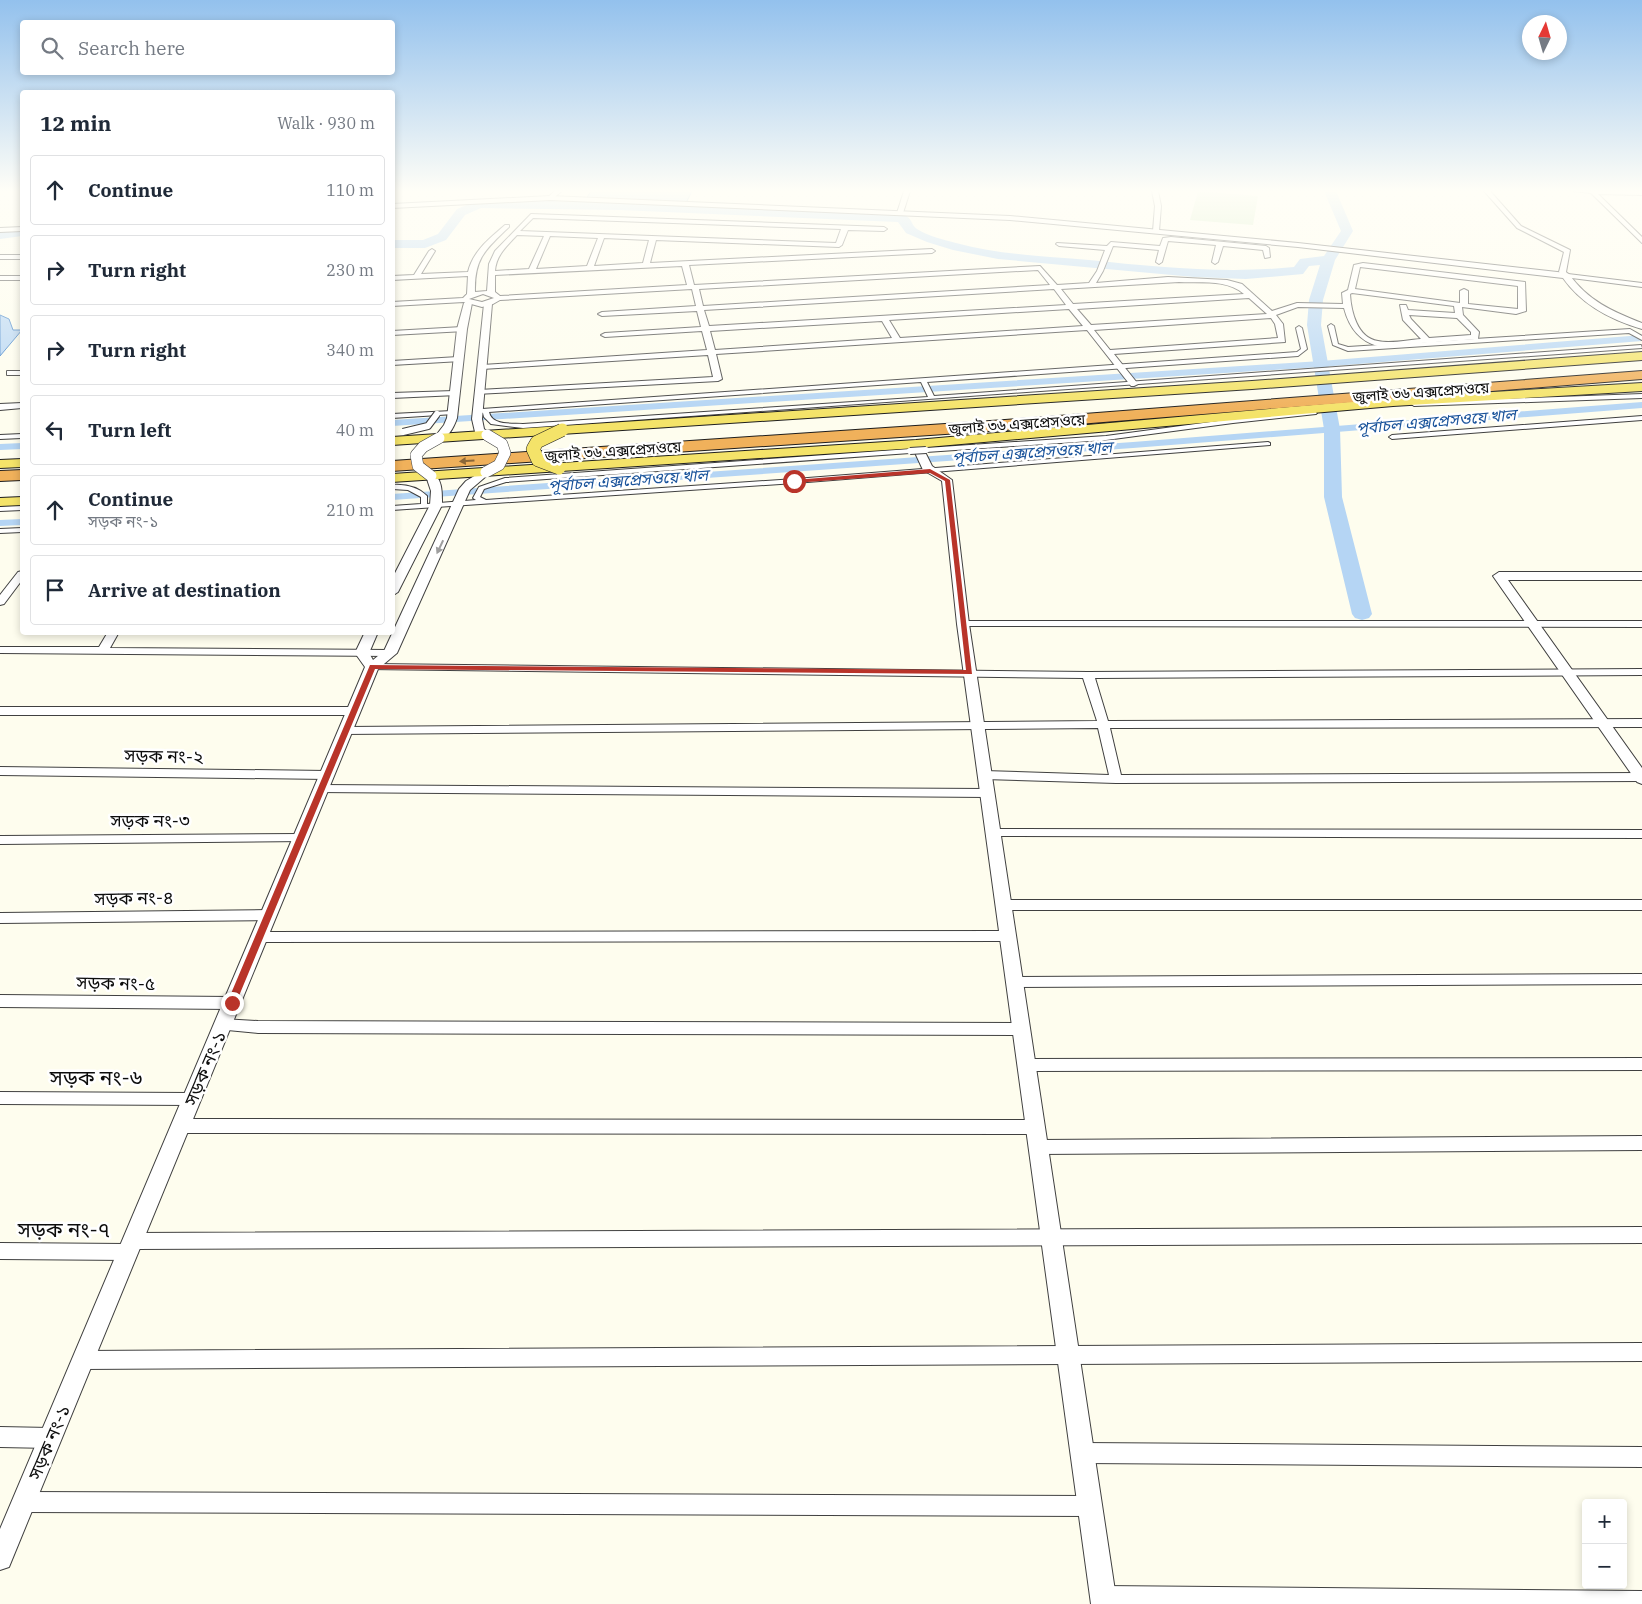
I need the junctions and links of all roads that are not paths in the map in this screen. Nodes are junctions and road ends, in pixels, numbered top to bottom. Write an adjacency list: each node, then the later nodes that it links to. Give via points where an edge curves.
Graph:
1 (423, 266): 17 (street)
2 (472, 266): 16 (street)
3 (493, 266): 15 (street)
4 (534, 266): 14 (street)
5 (630, 266): 12 (street)
6 (687, 266): 26 (street)
7 (1102, 266): 25 (street)
8 (1357, 266): 30 (street)
9 (1378, 266): 40 (street, via 1522,284 1522,311)
10 (1480, 266): 18 (street)
11 (1572, 266): 18 (street)
12 (590, 268): 14 (street)
13 (875, 269): 19 (street)
14 (532, 271): 15 (street)
15 (491, 273): 32 (street)
16 (470, 274): 17 (street); 36 (street)
17 (417, 276): 22 (street)
18 (1566, 276): 24 (street); 52 (street, via 1583,298)
19 (881, 277): 27 (street, via 1040,268); 28 (street)
20 (0, 278): 21 (street)
21 (20, 278)
22 (395, 278)
23 (1177, 280): 25 (street)
24 (1642, 285)
25 (1091, 286): 27 (street)
26 (693, 287): 28 (street); 34 (street); 44 (street)
27 (1056, 287): 33 (street, via 1194,279 1235,284); 41 (street); 43 (street)
28 (873, 288): 41 (street); 45 (street)
29 (1410, 288): 37 (street)
30 (1351, 291): 35 (street); 42 (street, via 1346,293)
31 (1464, 291): 40 (street)
32 (491, 293): 34 (street); 36 (street)
33 (1250, 296): 43 (street); 48 (street)
34 (498, 298): 39 (street)
35 (1399, 298): 37 (street); 46 (street, via 1403,300)
36 (468, 299): 38 (street); 39 (street); 55 (street)
37 (1409, 299): 40 (street)
38 (395, 304)
39 (488, 304): 74 (street)
40 (1461, 305): 49 (street, via 1457,310)
41 (911, 306): 43 (street); 50 (street)
42 (1346, 306): 48 (street, via 1288,307); 61 (street, via 1350,320 1370,342)
43 (1071, 307): 57 (street)
44 (700, 309): 45 (street); 47 (street); 56 (street)
45 (860, 309): 50 (street); 56 (street)
46 (1404, 312): 49 (street); 61 (street)
47 (602, 314)
48 (1272, 315): 57 (street); 64 (street, via 1279,324 1282,340)
49 (1459, 316): 61 (street, via 1475,332 1475,337)
50 (884, 318): 62 (street)
51 (1330, 326): 52 (street, via 1336,345 1358,350)
52 (1631, 327): 54 (street); 60 (street)
53 (1299, 328): 72 (street, via 1304,349 1298,354)
54 (1642, 328)
55 (462, 329): 58 (street); 68 (street)
56 (705, 329): 59 (street); 65 (street)
57 (1089, 329): 62 (street); 64 (street)
58 (395, 333)
59 (605, 335)
60 (1642, 338)
61 (1428, 340)
62 (898, 341): 65 (street)
63 (1642, 346): 75 (street); 80 (street)
64 (1108, 352): 72 (street)
65 (712, 353): 74 (street); 82 (street, via 718,379)
66 (1642, 356): 67 (main road)
67 (1626, 357): 69 (main road); 71 (main road)
68 (458, 359): 70 (street); 83 (street)
69 (1642, 360)
70 (395, 363)
71 (1541, 364): 84 (main road)
72 (1119, 366): 79 (street); 80 (street)
73 (1642, 366): 84 (highway, জুলাই ৩৬ এক্সপ্রেসওয়ে)
74 (482, 367): 82 (street)
75 (1350, 369)
76 (20, 372): 77 (street)
77 (10, 373)
78 (1642, 375): 84 (highway, জুলাই ৩৬ এক্সপ্রেসওয়ে)
79 (923, 380): 87 (street); 91 (street)
80 (1134, 384): 87 (street)
81 (1642, 387): 84 (main road, via 1584,391)
82 (479, 392): 91 (street)
83 (454, 393): 85 (street); 92 (street)
84 (1383, 393): 86 (street); 89 (highway, জুলাই ৩৬ এক্সপ্রেসওয়ে); 96 (main road, via 1252,385)
85 (395, 396)
86 (1642, 396)
87 (932, 398): 91 (street, via 523,426 493,423)
88 (20, 406): 90 (street)
89 (1277, 406): 106 (main road); 107 (highway, জুলাই ৩৬ এক্সপ্রেসওয়ে, via 837,426); 110 (highway, জুলাই ৩৬ এক্সপ্রেসওয়ে, one-way to 110)
90 (0, 407)
91 (482, 411): 99 (street, via 479,430)
92 (452, 413): 94 (street); 102 (street, via 449,426)
93 (437, 414): 98 (street, bridge, via 428,426)
94 (395, 416)
95 (1642, 418): 103 (street)
96 (665, 424): 97 (main road)
97 (562, 430): 99 (main road, bridge); 111 (main road, bridge, via 537,442 533,449 538,460)
98 (403, 432)
99 (487, 435): 102 (main road); 116 (street, bridge, via 502,444 505,453)
100 (20, 436): 101 (street)
101 (0, 438)
102 (439, 438): 104 (main road); 115 (street, bridge, via 416,455 420,469)
103 (1392, 438)
104 (395, 441)
105 (1268, 444): 112 (street)
106 (918, 449): 111 (main road); 112 (street); 116 (street)
107 (395, 453)
108 (20, 463): 109 (main road)
109 (0, 464)
110 (395, 466)
111 (559, 468): 116 (main road, bridge)
112 (929, 470): 122 (street); 134 (street, via 948,480)
113 (20, 475): 114 (highway)
114 (0, 476)
115 (432, 476): 116 (main road); 117 (main road); 124 (street, via 437,490)
116 (491, 477): 122 (street, via 476,498); 123 (street, via 470,483)
117 (397, 482): 124 (street, via 418,491)
118 (20, 489): 119 (highway)
119 (0, 490)
120 (20, 501): 121 (main road)
121 (0, 502)
122 (486, 502): 123 (street)
123 (460, 503): 124 (street); 142 (street, one-way to 142)
124 (430, 506): 126 (street); 132 (street)
125 (20, 508): 127 (street)
126 (395, 508)
127 (0, 509)
128 (20, 530): 129 (street)
129 (0, 531)
130 (1642, 576): 135 (street, via 1499,576)
131 (20, 577): 133 (street)
132 (395, 585)
133 (0, 602)
134 (962, 624): 135 (street); 144 (street)
135 (1533, 624): 136 (street); 145 (street)
136 (1642, 624)
137 (112, 635): 140 (street)
138 (371, 635): 141 (street)
139 (0, 650): 140 (street)
140 (102, 651): 141 (street)
141 (362, 653): 142 (street); 143 (street)
142 (390, 653): 143 (street)
143 (372, 667): 144 (street); 149 (street, সড়ক নং-১)
144 (969, 672): 147 (street); 152 (street)
145 (1567, 672): 146 (street); 147 (street); 151 (street)
146 (1642, 672)
147 (1088, 675): 153 (street)
148 (0, 711): 149 (street)
149 (354, 711): 154 (street, সড়ক নং-১)
150 (1642, 722): 151 (street)
151 (1603, 723): 153 (street); 157 (street)
152 (977, 725): 153 (street); 154 (street); 156 (street)
153 (1103, 725): 158 (street)
154 (346, 731): 159 (street, সড়ক নং-১)
155 (0, 771): 159 (street, সড়ক নং-২)
156 (984, 775): 158 (street); 160 (street)
157 (1642, 778): 158 (street)
158 (1116, 779)
159 (324, 782): 160 (street, সড়ক নং-২); 163 (street, সড়ক নং-১)
160 (987, 793): 161 (street)
161 (993, 833): 162 (street); 165 (street)
162 (1642, 834)
163 (301, 838): 164 (street, সড়ক নং-৩); 167 (street, সড়ক নং-১)
164 (0, 840)
165 (1003, 905): 166 (street); 169 (street)
166 (1642, 905)
167 (268, 915): 168 (street, সড়ক নং-৪); 170 (street, সড়ক নং-১)
168 (0, 918)
169 (1008, 936): 170 (street); 172 (street)
170 (260, 937): 174 (street, সড়ক নং-১)
171 (1642, 979): 172 (street)
172 (1014, 982): 176 (street)
173 (0, 1001): 174 (street, সড়ক নং-৫)
174 (232, 1003): 175 (street, সড়ক নং-১)
175 (222, 1025): 176 (street); 180 (street, সড়ক নং-১)
176 (1021, 1029): 178 (street)
177 (1642, 1064): 178 (street)
178 (1026, 1066): 182 (street)
179 (0, 1098): 180 (street, সড়ক নং-৬)
180 (192, 1099): 181 (street, সড়ক নং-১)
181 (180, 1126): 182 (street); 187 (street, সড়ক নং-১)
182 (1035, 1127): 184 (street)
183 (1642, 1143): 184 (street)
184 (1038, 1147): 186 (street)
185 (1642, 1235): 186 (street, সড়ক নং-৭)
186 (1051, 1238): 187 (street, সড়ক নং-৭); 190 (street)
187 (130, 1247): 188 (street, সড়ক নং-৭); 191 (street, সড়ক নং-১)
188 (0, 1251)
189 (1642, 1352): 190 (street)
190 (1068, 1355): 191 (street); 194 (street)
191 (82, 1360): 193 (street, সড়ক নং-১)
192 (0, 1437): 193 (street)
193 (50, 1438): 196 (street, সড়ক নং-১)
194 (1082, 1453): 195 (street); 197 (street)
195 (1642, 1457)
196 (23, 1502): 197 (street); 198 (street, সড়ক নং-১)
197 (1090, 1506): 199 (street)
198 (0, 1558)
199 (1103, 1600): 200 (street)
200 (1642, 1601)

